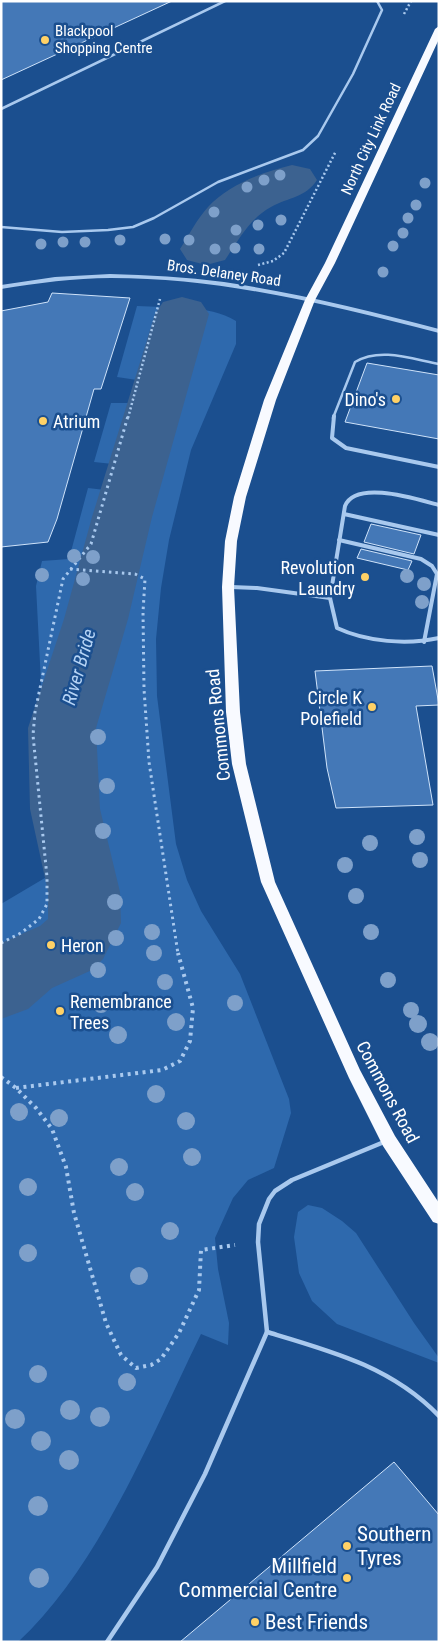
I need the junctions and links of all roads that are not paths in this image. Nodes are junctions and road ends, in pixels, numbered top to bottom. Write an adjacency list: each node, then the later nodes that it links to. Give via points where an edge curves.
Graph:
1 (225, 1): 4 (lane)
2 (377, 1): 5 (lane, via 382,10 373,33 318,136 307,148 212,186 157,216 124,229 62,231)
3 (439, 29): 6 (highway, North City Link Road)
4 (1, 109)
5 (1, 227)
6 (330, 263): 8 (highway, Commons Road)
7 (1, 287): 8 (street, Bros. Delaney Road, via 94,276 165,278)
8 (310, 300): 9 (street, Bros. Delaney Road); 16 (highway, Commons Road, via 270,400 240,497 231,541)
9 (439, 332)
10 (439, 364): 11 (lane, via 381,354 362,356 355,362 331,431 332,438 346,448)
11 (439, 467)
12 (439, 505): 13 (lane, via 376,492 359,493 348,501)
13 (344, 514): 14 (lane); 15 (lane)
14 (439, 535)
15 (339, 540): 17 (lane); 19 (lane, via 420,559 432,566 437,574)
16 (228, 586): 17 (lane); 20 (highway, Commons Road, via 233,712 239,764 268,882 346,1056)
17 (330, 598): 19 (lane, via 337,628 354,636)
18 (439, 638): 19 (lane)
19 (424, 642)
20 (389, 1141): 21 (highway, Commons Road); 22 (lane, via 292,1180 279,1188 264,1208 258,1242)
21 (439, 1217)
22 (267, 1332): 23 (lane, via 330,1352 389,1376 430,1405); 24 (lane, via 205,1474 158,1567)
23 (439, 1416)
24 (107, 1642)

